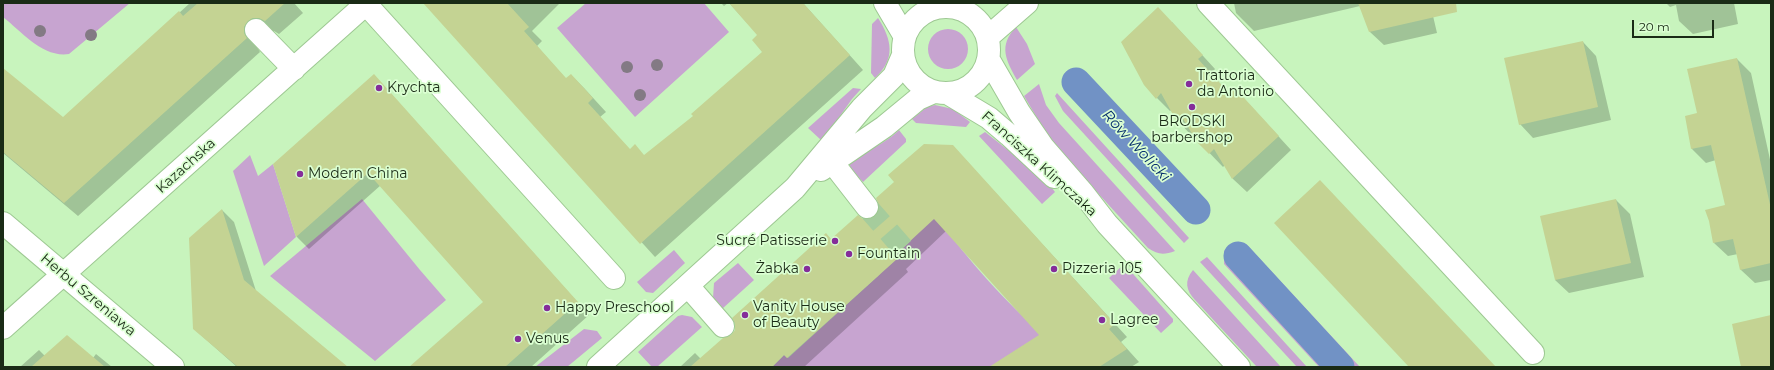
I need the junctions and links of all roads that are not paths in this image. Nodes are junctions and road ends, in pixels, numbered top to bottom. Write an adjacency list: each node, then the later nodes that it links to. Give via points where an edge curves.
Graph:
1 (366, 3): 10 (street, Kazachska); 18 (street)
2 (885, 3): 8 (street)
3 (1027, 3): 7 (street)
4 (1208, 3): 22 (street)
5 (949, 5): 7 (street, via 970,14 981,24); 8 (street, via 925,12 913,23)
6 (256, 30): 10 (street)
7 (988, 37): 9 (street)
8 (904, 46): 11 (street, via 907,68 913,78 922,87); 13 (street, via 894,76 862,108)
9 (989, 60): 11 (street, via 981,77 967,89); 16 (street, Franciszka Klimczaka, via 1043,147)
10 (294, 68): 17 (street, Kazachska)
11 (941, 93): 12 (street, via 918,99 884,127); 16 (street, Franciszka Klimczaka, via 989,118 1010,135 1076,200)
12 (832, 162): 13 (street); 14 (street)
13 (795, 188): 19 (street)
14 (866, 207)
15 (3, 223): 17 (street, Herbu Szreniawa)
16 (1106, 224): 25 (street, Franciszka Klimczaka)
17 (63, 274): 21 (street, Kazachska); 23 (street, Herbu Szreniawa)
18 (614, 278)
19 (688, 286): 20 (street); 24 (street)
20 (723, 326)
21 (3, 328)
22 (1533, 353)
23 (173, 367)
24 (598, 367)
25 (1239, 367)

